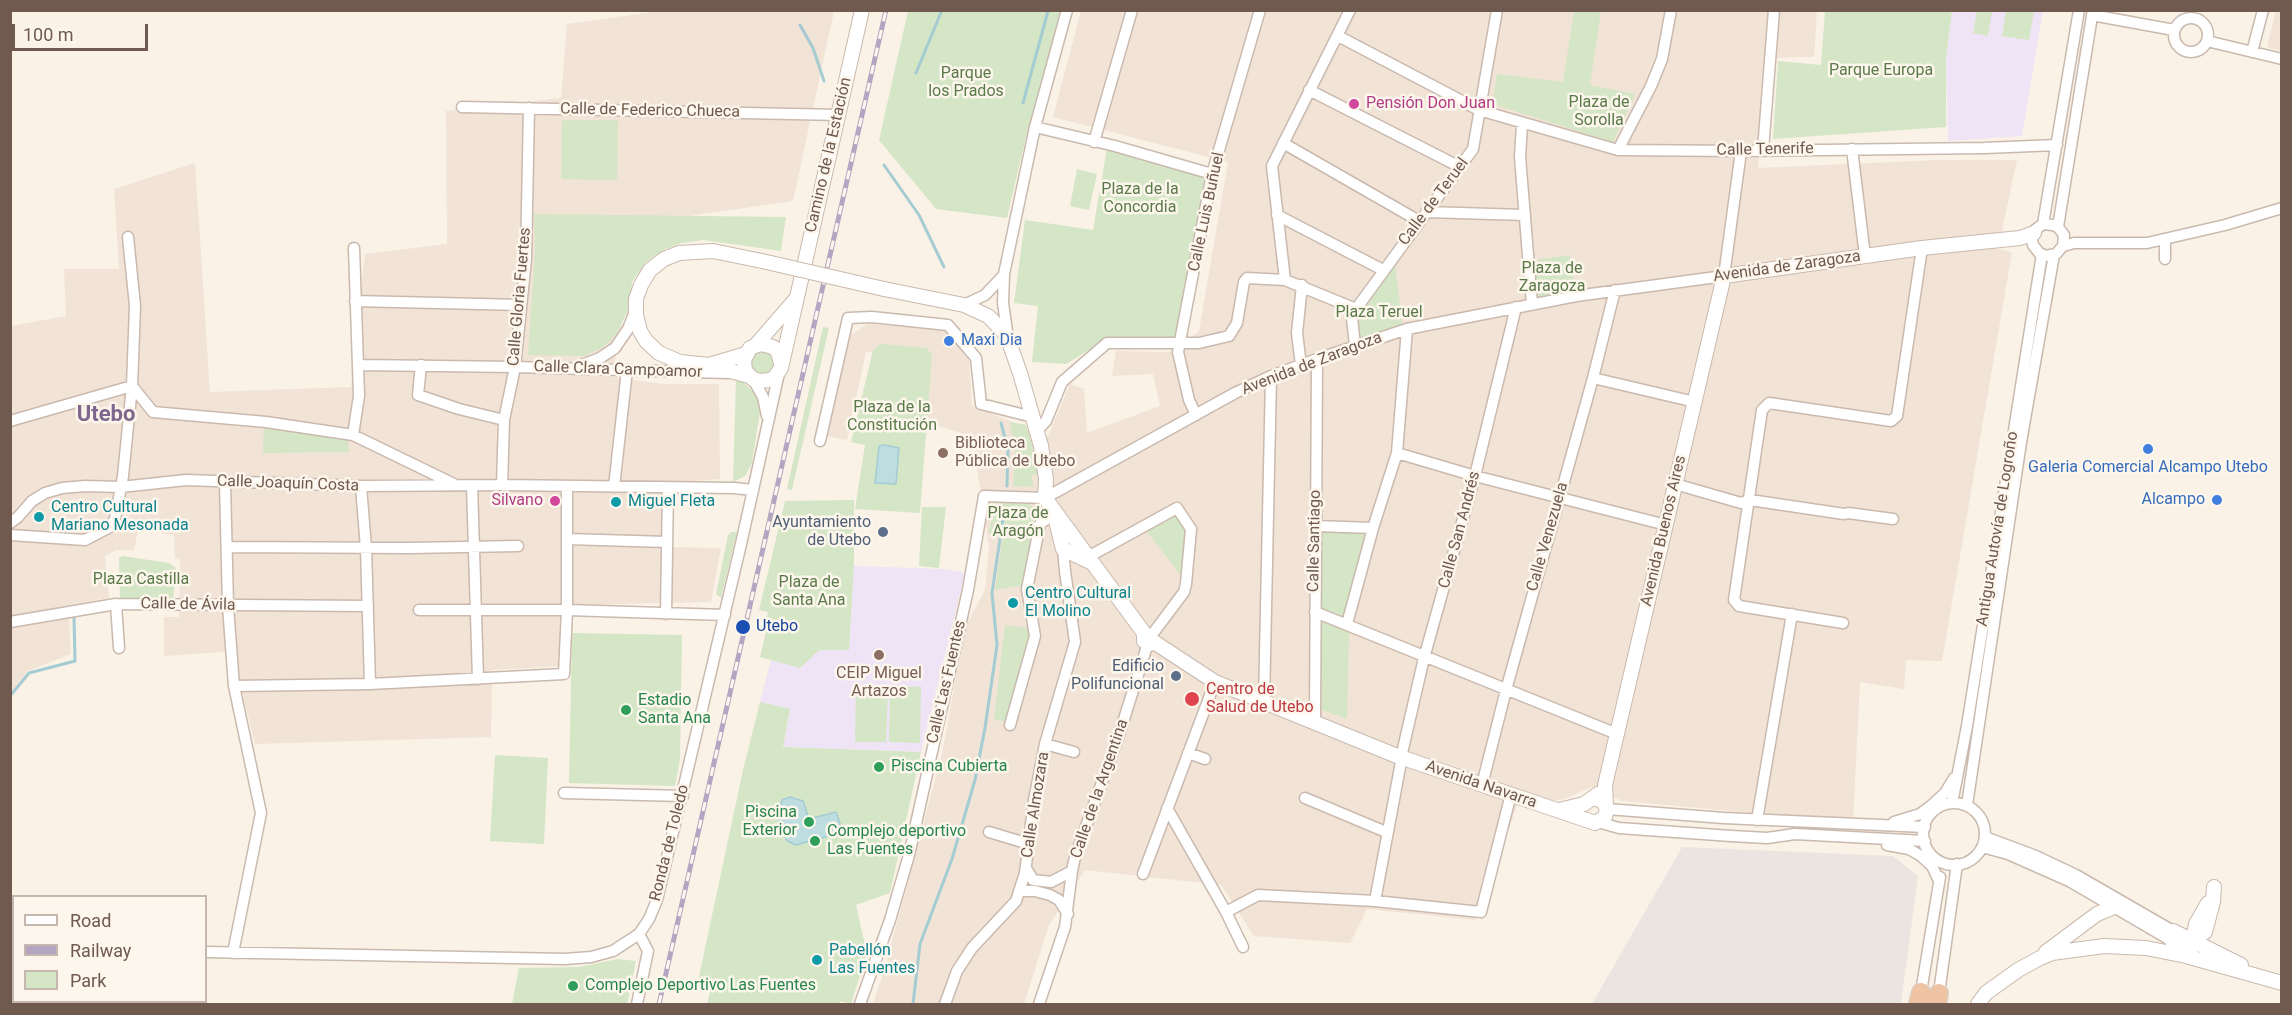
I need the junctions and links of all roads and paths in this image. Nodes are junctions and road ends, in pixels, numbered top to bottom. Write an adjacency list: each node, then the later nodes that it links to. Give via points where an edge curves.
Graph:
1 (862, 10): 21 (street, Camino de la Estación)
2 (1067, 10): 23 (street)
3 (1132, 10): 24 (street)
4 (1260, 10): 32 (street, Calle Luis Buñuel)
5 (1350, 10): 13 (street)
6 (1497, 10): 20 (street, Calle de Teruel)
7 (1671, 10): 27 (street, via 1662,58)
8 (1774, 10): 28 (street)
9 (2079, 10): 26 (street)
10 (2263, 10): 15 (street)
11 (2093, 13): 12 (street); 37 (street)
12 (2174, 30): 14 (street, via 2175,42 2189,52 2200,50); 14 (street, via 2185,18 2196,18 2208,30)
13 (1338, 36): 17 (street); 20 (street, Calle Tenerife)
14 (2208, 41): 15 (street)
15 (2252, 52): 16 (street)
16 (2282, 59)
17 (1309, 90): 25 (street); 31 (street)
18 (462, 107): 19 (street, Calle de Federico Chueca)
19 (529, 108): 21 (street, Calle de Federico Chueca); 57 (street, Calle Gloria Fuertes, via 526,260)
20 (1479, 110): 22 (street, Calle Tenerife); 31 (street, Calle de Teruel, via 1473,149)
21 (839, 115): 54 (street, Camino de la Estación)
22 (1522, 124): 27 (street, Calle Tenerife); 35 (street, via 1520,157)
23 (1035, 127): 24 (street); 49 (street)
24 (1094, 142): 32 (street)
25 (1283, 142): 34 (street, via 1272,166); 36 (street)
26 (2057, 145): 29 (street, Calle Tenerife); 38 (street)
27 (1618, 150): 30 (street, Calle Tenerife)
28 (1763, 150): 29 (street, Calle Tenerife); 30 (street, Calle Tenerife)
29 (1852, 150): 46 (street)
30 (1741, 151): 50 (street)
31 (1460, 167): 36 (street, Calle de Teruel)
32 (1212, 174): 64 (street, Calle Luis Buñuel)
33 (2282, 208): 40 (street)
34 (1277, 215): 48 (street); 51 (street)
35 (1525, 215): 36 (street); 56 (street)
36 (1423, 216): 48 (street, Calle de Teruel)
37 (2058, 227): 38 (street, via 2053,225); 41 (street)
38 (2032, 234): 43 (street, Avenida de Zaragoza); 44 (street, via 2036,250)
39 (128, 237): 80 (street, via 135,306)
40 (2165, 239): 41 (street, via 2147,243); 47 (street)
41 (2067, 242): 45 (street)
42 (354, 248): 55 (street)
43 (1922, 248): 46 (street, Avenida de Zaragoza); 106 (street, via 1897,416 1891,421 1769,403 1762,410)
44 (2042, 254): 45 (street); 152 (street, Antigua Autovía de Logroño)
45 (2054, 255): 161 (street, Antigua Autovía de Logroño)
46 (1865, 256): 50 (street, Avenida de Zaragoza)
47 (2165, 259)
48 (1383, 270): 61 (street, Calle de Teruel)
49 (1004, 274): 58 (street, via 986,295); 63 (street)
50 (1724, 276): 53 (street, Avenida de Zaragoza); 81 (street, Avenida Buenos Aires)
51 (1285, 280): 52 (street); 64 (street, via 1246,278 1232,333 1207,342)
52 (1302, 285): 61 (street); 70 (street, via 1297,333)
53 (1615, 290): 56 (street, Avenida de Zaragoza); 79 (street, Calle Venezuela)
54 (796, 299): 66 (street, Camino de la Estación); 74 (street, Camino de la Estación)
55 (355, 301): 57 (street); 68 (street)
56 (1532, 304): 59 (street, Avenida de Zaragoza)
57 (521, 305): 72 (street, Calle Gloria Fuertes)
58 (964, 305): 60 (street, bridge, via 713,251 688,251 657,263 645,276); 63 (street, via 988,316)
59 (1516, 307): 62 (street, Avenida de Zaragoza); 91 (street, Calle San Andrés)
60 (635, 308): 69 (street, via 640,332 652,348 672,360); 73 (street, via 628,329 615,348)
61 (1356, 309): 65 (street, via 1352,324)
62 (1407, 329): 65 (street, Avenida de Zaragoza); 89 (street)
63 (1008, 339): 85 (street)
64 (1181, 342): 82 (street, Calle Luis Buñuel, via 1178,352); 85 (street, via 1114,341 1104,345 1062,381 1046,421)
65 (1355, 346): 67 (street, Avenida de Zaragoza)
66 (750, 350): 69 (street); 74 (street, via 761,344 773,347 781,357); 78 (street, via 744,366)
67 (1317, 359): 70 (street, Avenida de Zaragoza); 111 (street, Calle Santiago)
68 (358, 365): 71 (street, Calle Clara Campoamor); 87 (street, via 359,396)
69 (709, 365): 76 (street)
70 (1301, 365): 77 (street, Avenida de Zaragoza)
71 (421, 366): 72 (street, Calle Clara Campoamor); 83 (street, via 418,395)
72 (515, 367): 73 (street, Calle Clara Campoamor); 83 (street, Calle Gloria Fuertes)
73 (572, 368): 75 (street, Calle Clara Campoamor)
74 (780, 368): 78 (street, via 770,380); 86 (street, Ronda de Toledo)
75 (627, 370): 76 (street, Calle Clara Campoamor); 100 (street)
76 (734, 373): 78 (street)
77 (1271, 376): 82 (street, Avenida de Zaragoza); 143 (street)
78 (751, 378): 86 (street, Ronda de Toledo, via 766,408)
79 (1593, 378): 81 (street); 104 (street, Calle Venezuela)
80 (132, 386): 84 (street); 87 (street, via 153,412); 99 (street)
81 (1695, 402): 93 (street, Avenida Buenos Aires)
82 (1196, 415): 105 (street, Avenida de Zaragoza)
83 (504, 420): 95 (street, Calle Gloria Fuertes)
84 (10, 421)
85 (1035, 424): 88 (street, via 981,404 976,358 948,325 848,318); 105 (street, via 1046,473)
86 (767, 425): 90 (street, Ronda de Toledo)
87 (353, 435): 94 (street)
88 (820, 441)
89 (1396, 453): 91 (street); 112 (street)
90 (756, 474): 102 (street); 103 (street, Ronda de Toledo)
91 (1475, 476): 104 (street); 137 (street, Calle San Andrés)
92 (225, 482): 96 (street, Calle Joaquín Costa); 99 (street, Calle Joaquín Costa, via 186,480); 118 (street)
93 (1675, 484): 106 (street, via 1741,502); 110 (street, Avenida Buenos Aires)
94 (456, 485): 96 (street, Calle Joaquín Costa); 97 (street, Calle Joaquín Costa)
95 (502, 485): 97 (street, Calle Joaquín Costa); 98 (street, Calle Joaquín Costa)
96 (361, 486): 120 (street)
97 (471, 486): 119 (street)
98 (567, 486): 100 (street, Calle Joaquín Costa); 114 (street)
99 (121, 487): 109 (street, Calle Joaquín Costa, via 62,488 32,501); 113 (street, via 115,519 97,535 85,540)
100 (614, 487): 101 (street, Calle Joaquín Costa)
101 (668, 488): 102 (street, Calle Joaquín Costa); 115 (street)
102 (734, 488): 103 (street, Calle Joaquín Costa)
103 (753, 490): 131 (street, Ronda de Toledo)
104 (1559, 497): 110 (street); 142 (street, Calle Venezuela)
105 (1045, 498): 107 (street, Avenida Navarra); 198 (street, Calle Las Fuentes, via 984,496 968,590 909,855)
106 (1750, 500): 108 (street); 130 (street, via 1734,600 1738,606)
107 (1054, 513): 116 (street, Avenida Navarra); 145 (street, via 1040,524 1027,589 1035,636)
108 (1893, 519)
109 (10, 523)
110 (1666, 525): 146 (street, Avenida Buenos Aires)
111 (1315, 526): 112 (street); 128 (street, Calle Santiago)
112 (1373, 528): 134 (street)
113 (10, 535)
114 (567, 539): 115 (street); 127 (street)
115 (667, 542): 129 (street)
116 (1066, 544): 121 (street, Avenida Navarra); 147 (street, Calle Almozara, via 1065,571 1076,642)
117 (518, 546): 119 (street)
118 (228, 547): 120 (street); 123 (street)
119 (472, 547): 120 (street); 126 (street)
120 (366, 548): 124 (street)
121 (1090, 560): 135 (street, Avenida Navarra); 135 (street, Calle de la Argentina, via 1177,508 1191,529 1186,584)
122 (116, 604): 123 (street, Calle de Ávila); 132 (street, Calle de Ávila); 136 (street)
123 (228, 606): 124 (street, Calle de Ávila); 141 (street)
124 (368, 606): 140 (street)
125 (418, 610): 126 (street)
126 (476, 610): 127 (street); 138 (street)
127 (567, 610): 129 (street); 138 (street, via 564,674)
128 (1314, 612): 134 (street); 144 (street, Calle Santiago)
129 (666, 614): 131 (street)
130 (1792, 614): 133 (street); 165 (street)
131 (724, 615): 157 (street, Ronda de Toledo)
132 (10, 622)
133 (1843, 623)
134 (1347, 624): 137 (street)
135 (1150, 637): 139 (street, Avenida Navarra); 178 (street, Calle de la Argentina)
136 (119, 648)
137 (1424, 658): 142 (street); 150 (street, Calle San Andrés)
138 (478, 679): 140 (street)
139 (1215, 682): 143 (street, Avenida Navarra); 149 (street)
140 (370, 684): 141 (street)
141 (234, 686): 192 (street, via 261,813)
142 (1506, 690): 146 (street); 153 (street, Calle Venezuela)
143 (1264, 702): 144 (street, Avenida Navarra)
144 (1315, 723): 150 (street, Avenida Navarra)
145 (1010, 725)
146 (1617, 734): 154 (street, Avenida Buenos Aires)
147 (1045, 744): 148 (street); 174 (street, Calle Almozara)
148 (1074, 752)
149 (1188, 753): 151 (street); 162 (street)
150 (1401, 758): 153 (street, Avenida Navarra); 169 (street, Calle San Andrés)
151 (1205, 759)
152 (1958, 767): 160 (street, Antigua Autovía de Logroño); 167 (street, via 1945,793 1932,806 1907,820)
153 (1482, 785): 156 (street, Avenida Navarra)
154 (1605, 785): 159 (street, Avenida Buenos Aires); 163 (street, Avenida Buenos Aires)
155 (564, 793): 157 (street)
156 (1511, 794): 164 (street, Avenida Navarra); 182 (street, via 1481,912)
157 (683, 796): 187 (street, Ronda de Toledo, via 657,900)
158 (1305, 798): 169 (street)
159 (1589, 801): 163 (street, via 1600,799); 164 (street, Avenida Navarra); 166 (street, via 1582,813)
160 (1952, 803): 161 (street); 168 (street, via 1938,807)
161 (1967, 805): 173 (street, via 1981,818)
162 (1167, 808): 179 (street); 184 (street)
163 (1607, 808): 165 (street); 166 (street, via 1605,817)
164 (1556, 810): 166 (street, Avenida Navarra)
165 (1757, 819): 167 (street)
166 (1592, 820): 171 (street, Avenida Navarra, via 1613,828)
167 (1875, 825): 168 (street)
168 (1925, 827): 172 (street)
169 (1386, 831): 182 (street, Calle San Andrés)
170 (989, 832): 174 (street)
171 (1767, 838): 172 (street, via 1795,834); 180 (street, via 1903,848 1932,866)
172 (1925, 841): 175 (street, via 1930,852)
173 (1983, 842): 176 (street, via 1976,856); 183 (street, via 2069,881); 188 (street, via 2036,856 2076,875)
174 (1029, 844): 177 (street, Calle Almozara)
175 (1942, 862): 176 (street); 180 (street)
176 (1957, 864): 196 (street)
177 (1026, 868): 178 (street, via 1033,880 1051,882); 181 (street, Calle Almozara)
178 (1072, 871): 185 (street, Calle de la Argentina)
179 (1143, 874)
180 (1939, 881): 196 (street)
181 (1019, 891): 185 (street, via 1055,897); 199 (street, Calle Almozara, via 1016,901 972,948 957,971)
182 (1375, 901): 184 (street, via 1258,895)
183 (2114, 908): 188 (street); 194 (street, via 2097,914)
184 (1226, 912): 190 (street)
185 (1068, 914): 200 (street, Calle de la Argentina)
186 (2200, 928): 188 (street); 189 (street); 193 (street)
187 (639, 934): 192 (street, Ronda de Toledo, via 613,951 565,960); 197 (street, via 648,951)
188 (2173, 936): 189 (street); 193 (street)
189 (2193, 941): 193 (street)
190 (1243, 947)
191 (207, 952): 192 (street, Ronda de Toledo)
192 (233, 953)
193 (2208, 956): 194 (street, via 2104,946 2052,952); 195 (street)
194 (2032, 962): 201 (street, via 1986,993)
195 (2282, 983)
196 (1929, 998)
197 (637, 1005)
198 (860, 1005)
199 (945, 1005)
200 (1039, 1005)
201 (1978, 1005)

